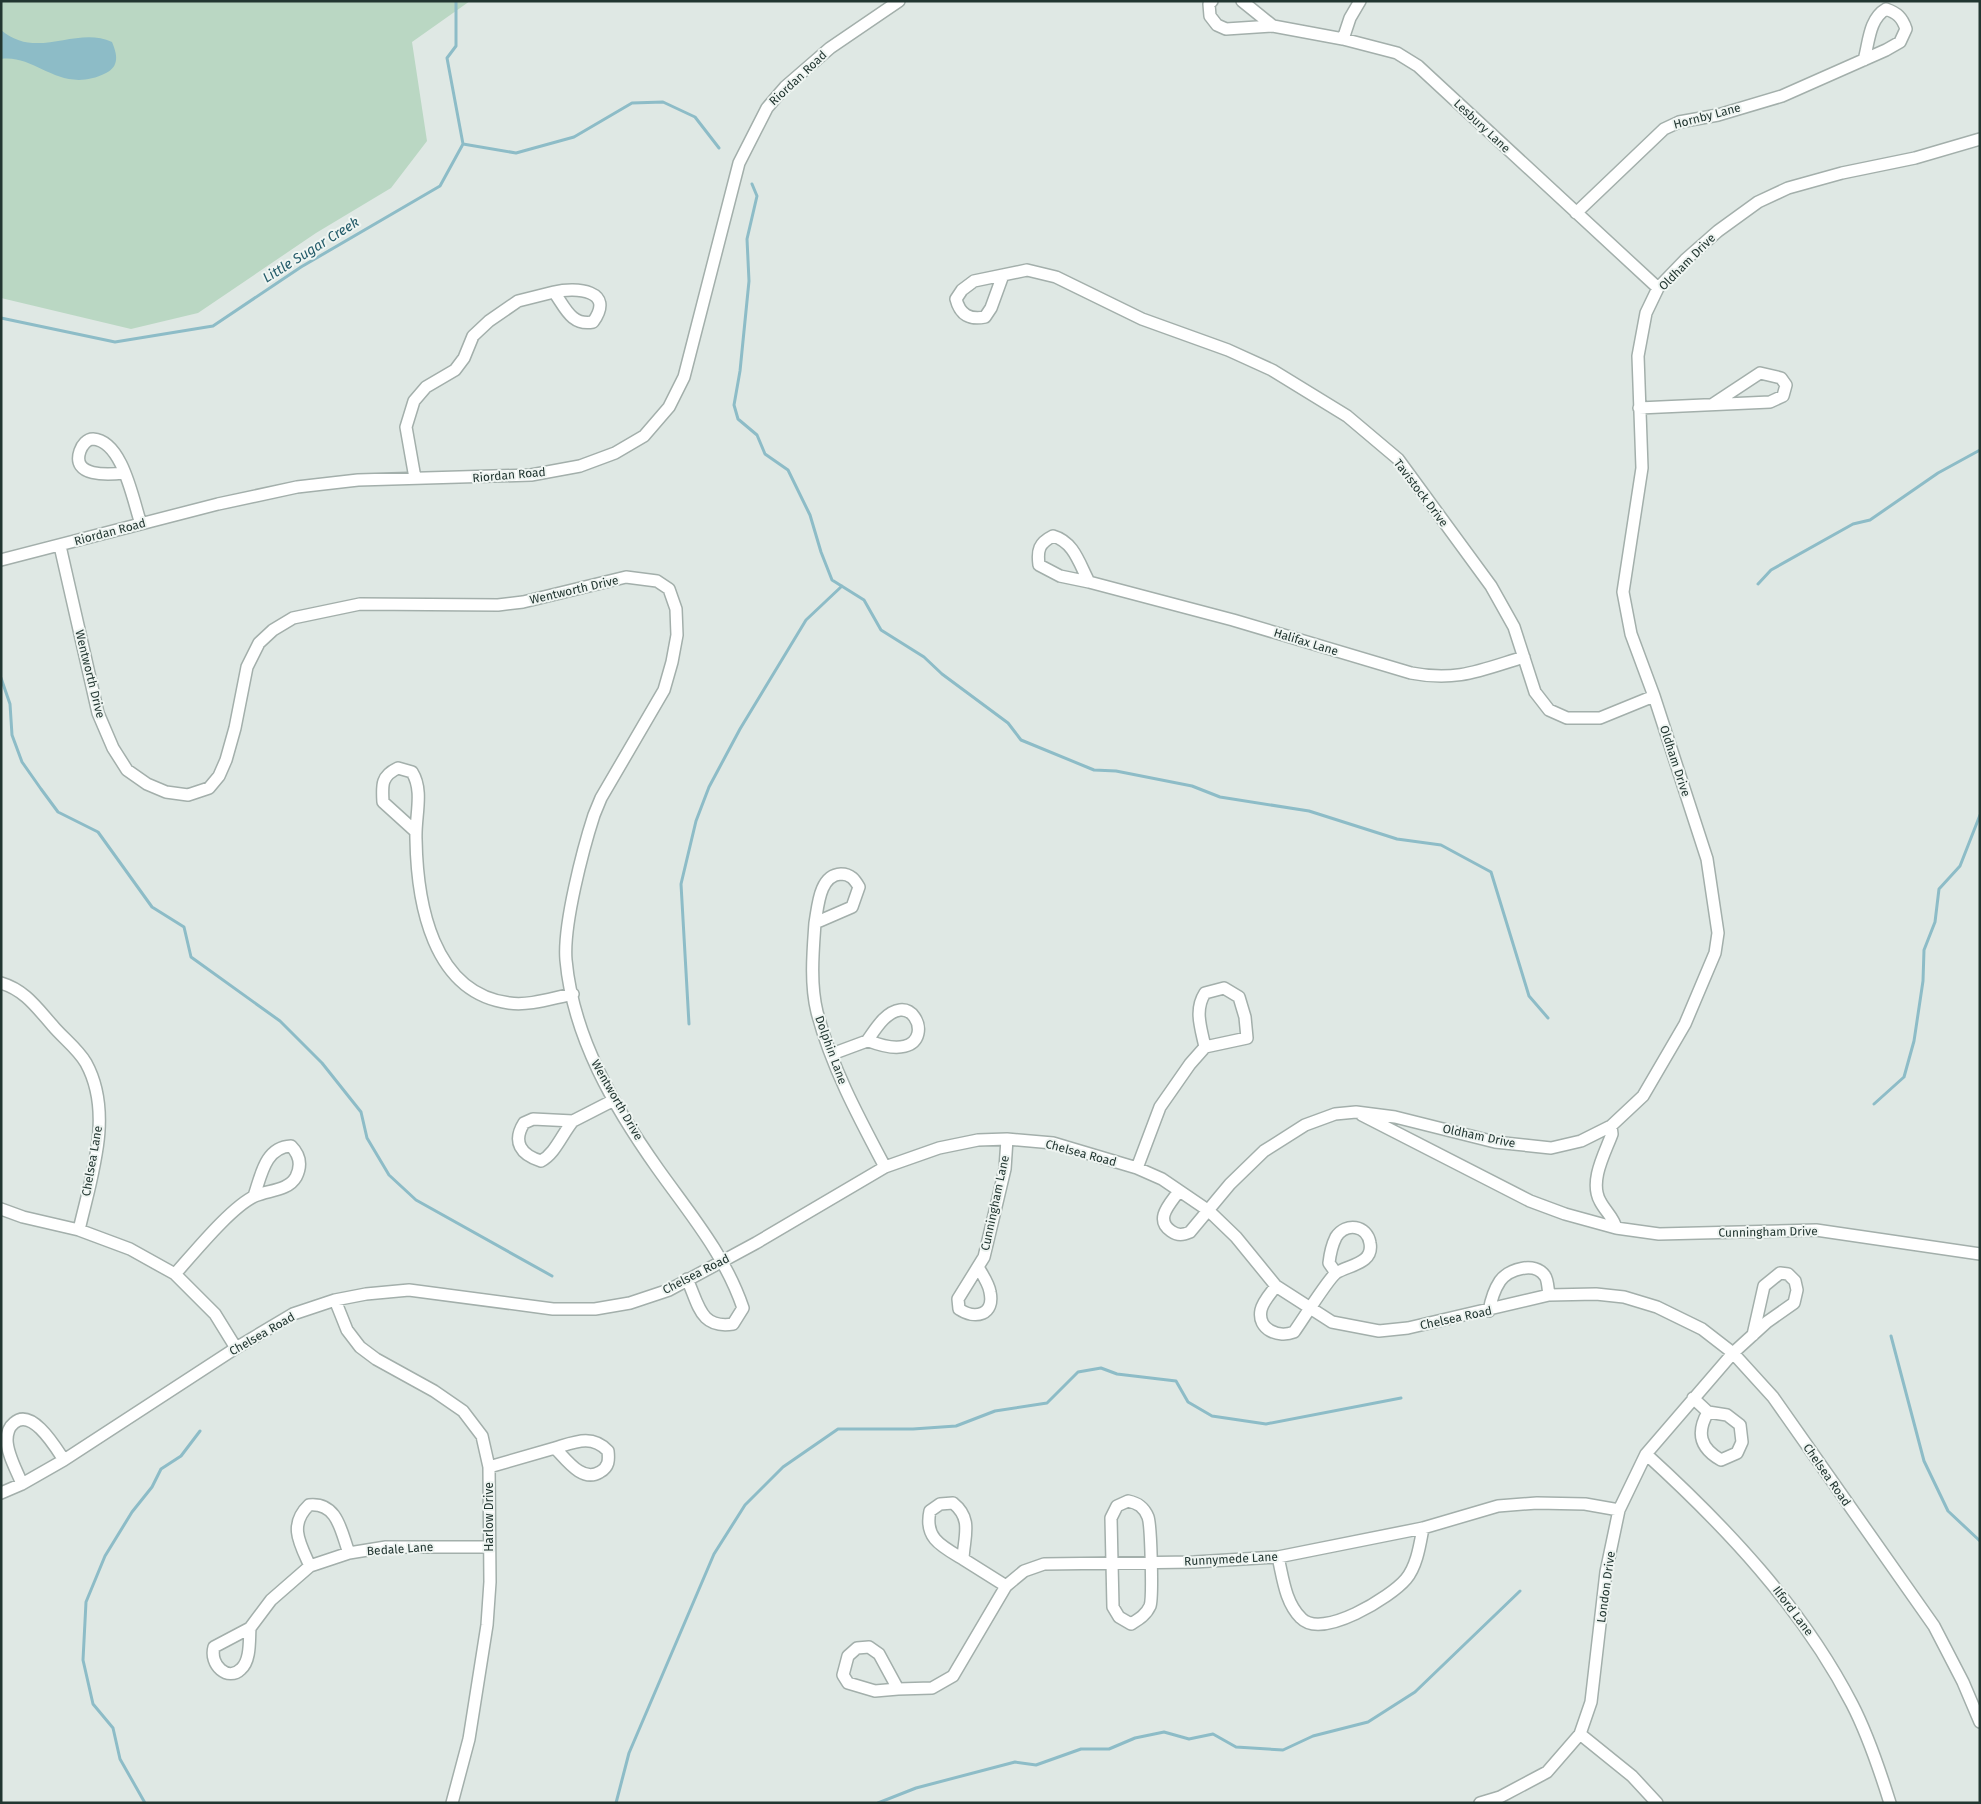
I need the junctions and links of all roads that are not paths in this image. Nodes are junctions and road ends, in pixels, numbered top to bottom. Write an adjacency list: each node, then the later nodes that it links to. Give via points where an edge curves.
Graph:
1 (899, 1): 16 (street, Riordan Road, via 830,48 767,108 739,163 684,377 669,407 644,436 615,453 580,466 531,475)
2 (1212, 1): 5 (street, Lesbury Lane, via 1209,4 1210,16 1217,25 1226,29)
3 (1242, 1): 5 (street, Lesbury Lane)
4 (1360, 1): 6 (street)
5 (1273, 26): 6 (street, Lesbury Lane)
6 (1343, 39): 9 (street, Lesbury Lane, via 1397,53 1418,66)
7 (1864, 60): 7 (street, Hornby Lane, via 1878,14 1886,8 1896,12 1906,29 1900,42); 9 (street, Hornby Lane, via 1782,96 1664,128)
8 (1980, 139): 11 (street, Oldham Drive, via 1788,188 1758,202 1718,231)
9 (1576, 213): 11 (street, Lesbury Lane)
10 (1003, 275): 21 (street, Tavistock Drive, via 1027,270 1056,277 1142,319 1228,350 1272,370 1347,416 1398,459 1490,586 1514,627)
11 (1658, 288): 14 (street, Oldham Drive, via 1646,313 1638,356)
12 (554, 292): 16 (street, via 518,301 489,321 473,336 455,370 426,388 414,401 406,427)
13 (1713, 404): 13 (street, via 1770,402 1783,396 1786,385 1781,378 1760,373); 14 (street)
14 (1639, 408): 22 (street, Oldham Drive, via 1642,468 1623,592 1631,634)
15 (124, 472): 17 (street)
16 (415, 478): 17 (street, Riordan Road, via 297,487)
17 (141, 524): 18 (street, Riordan Road)
18 (60, 546): 19 (street, Riordan Road); 26 (street, Wentworth Drive, via 98,713 113,748 127,770 147,784 166,792 188,795 209,788 219,776 226,760 247,667 259,643 293,618 360,604 498,605 523,602 626,577 657,581 669,589 676,608 677,634 664,690 601,798 589,830 568,924 566,959)
19 (1, 560)
20 (1089, 582): 20 (street, Halifax Lane, via 1073,549 1064,539 1053,536 1043,541 1037,551 1038,564 1060,576); 21 (street, Halifax Lane, via 1431,677 1459,677)
21 (1524, 657): 22 (street, Tavistock Drive, via 1535,692 1549,710 1567,718 1600,718)
22 (1654, 696): 33 (street, Oldham Drive, via 1707,859 1718,933 1715,953 1677,1038 1643,1096)
23 (415, 831): 23 (street, via 418,781 412,772 398,768 384,777 383,802); 26 (street, via 424,916 434,944 452,972 480,994 508,1003)
24 (815, 923): 24 (street, Dolphin Lane, via 852,907 859,887 855,879 847,874 838,874 828,880 820,894); 29 (street, Dolphin Lane, via 813,956 817,1011)
25 (1, 983): 42 (street, Chelsea Lane, via 24,993 85,1061 96,1084 99,1125)
26 (573, 994): 30 (street, Wentworth Drive, via 587,1048)
27 (867, 1041): 29 (street)
28 (1205, 1047): 28 (street, via 1200,1024 1201,1000 1205,993 1224,988 1239,997 1246,1038); 36 (street, via 1160,1107)
29 (832, 1054): 35 (street, Dolphin Lane, via 851,1103)
30 (614, 1100): 32 (street); 44 (street, Wentworth Drive)
31 (1356, 1112): 33 (street, Oldham Drive, via 1396,1116 1495,1142 1551,1148 1581,1141); 40 (street, Oldham Drive, via 1335,1114 1305,1124 1264,1151 1230,1184); 41 (street, Cunningham Drive, via 1530,1201)
32 (573, 1120): 32 (street, via 533,1119 524,1123 518,1145 522,1152 541,1161 556,1148)
33 (1611, 1126): 41 (street, via 1612,1134 1596,1183 1598,1198)
34 (1007, 1139): 35 (street, Chelsea Road, via 978,1140 940,1148); 36 (street, Chelsea Road, via 1053,1143); 45 (street, Cunningham Lane, via 1005,1169 984,1257)
35 (885, 1167): 44 (street, Chelsea Road)
36 (1137, 1168): 37 (street, Chelsea Road, via 1162,1179)
37 (1179, 1192): 40 (street, Chelsea Road); 40 (street, Oldham Drive, via 1163,1219 1170,1231 1177,1235 1190,1232)
38 (254, 1196): 38 (street, via 286,1186 295,1178 300,1166 298,1154 291,1146 281,1146 268,1158); 47 (street, via 226,1219)
39 (1, 1209): 42 (street)
40 (1210, 1211): 49 (street, Chelsea Road)
41 (1616, 1228): 43 (street, Cunningham Drive, via 1659,1234 1816,1230)
42 (79, 1230): 47 (street, via 130,1249)
43 (1980, 1254)
44 (723, 1260): 48 (street, Chelsea Road); 48 (street, Wentworth Drive, via 743,1308 733,1324 718,1326 705,1318)
45 (978, 1267)
46 (1336, 1273): 52 (street)
47 (175, 1274): 55 (street, via 215,1314)
48 (687, 1280): 51 (street, Chelsea Road, via 669,1290 630,1303 595,1308 553,1309 410,1290)
49 (1276, 1286): 52 (street, Chelsea Road); 52 (street, via 1261,1313 1268,1329 1276,1335 1294,1332)
50 (1549, 1295): 53 (street, Chelsea Road); 53 (street, via 1546,1276 1537,1269 1525,1268 1501,1280); 56 (street, Chelsea Road, via 1624,1297 1657,1307 1702,1329)
51 (335, 1300): 55 (street, Chelsea Road, via 294,1314); 62 (street, Harlow Drive, via 347,1330 360,1347 463,1411 482,1436)
52 (1311, 1310): 53 (street, Chelsea Road, via 1332,1322 1379,1331)
53 (1489, 1311)
54 (1752, 1334): 54 (street, London Drive, via 1764,1286 1780,1273 1788,1274 1795,1281 1797,1290 1794,1302); 56 (street, London Drive)
55 (236, 1348): 61 (street, Chelsea Road)
56 (1733, 1353): 57 (street, London Drive); 77 (street, Chelsea Road, via 1774,1396 1934,1626 1964,1682)
57 (1693, 1398): 58 (street); 60 (street, London Drive)
58 (1708, 1412)
59 (555, 1448): 62 (street)
60 (1646, 1454): 65 (street, London Drive); 83 (street, Ilford Lane, via 1725,1531 1772,1583 1811,1636 1852,1704)
61 (64, 1460): 63 (street, Chelsea Road); 63 (street, via 46,1433 30,1421 14,1422 8,1431 7,1441)
62 (489, 1467): 67 (street, Harlow Drive)
63 (22, 1484): 64 (street, Chelsea Road)
64 (1, 1493)
65 (1619, 1510): 66 (street, Runnymede Lane, via 1586,1504 1498,1506); 78 (street, London Drive, via 1606,1572 1591,1702)
66 (1423, 1528): 69 (street, Runnymede Lane); 69 (street, via 1407,1578 1366,1610 1326,1623 1302,1619 1288,1598)
67 (489, 1547): 68 (street, Bedale Lane, via 386,1547); 80 (street, Harlow Drive, via 490,1582 482,1666 469,1739)
68 (349, 1553): 73 (street, Bedale Lane); 73 (street, via 335,1514 323,1506 309,1505 299,1518 296,1536)
69 (1278, 1557): 72 (street, Runnymede Lane)
70 (963, 1558): 70 (street, via 966,1523 962,1510 953,1502 940,1504 930,1511 927,1522 930,1534 941,1546); 74 (street)
71 (1112, 1562): 72 (street, Runnymede Lane); 72 (street, via 1113,1607 1119,1617 1131,1624 1144,1616 1151,1604); 72 (street, via 1111,1518 1117,1506 1128,1501 1144,1508 1149,1519); 74 (street, Runnymede Lane, via 1044,1564 1024,1571)
72 (1151, 1562)
73 (310, 1566): 75 (street, Bedale Lane, via 271,1600)
74 (1006, 1586): 76 (street, Runnymede Lane, via 952,1676 932,1688)
75 (250, 1628)
76 (898, 1689): 76 (street, Runnymede Lane, via 878,1654 869,1647 857,1648 848,1656 843,1675 848,1683 875,1691)
77 (1980, 1722)
78 (1580, 1734): 79 (street, London Drive, via 1547,1772); 82 (street, via 1632,1776)
79 (1500, 1800): 81 (street, London Drive)
80 (452, 1803)
81 (1480, 1803)
82 (1657, 1803)
83 (1890, 1803)

